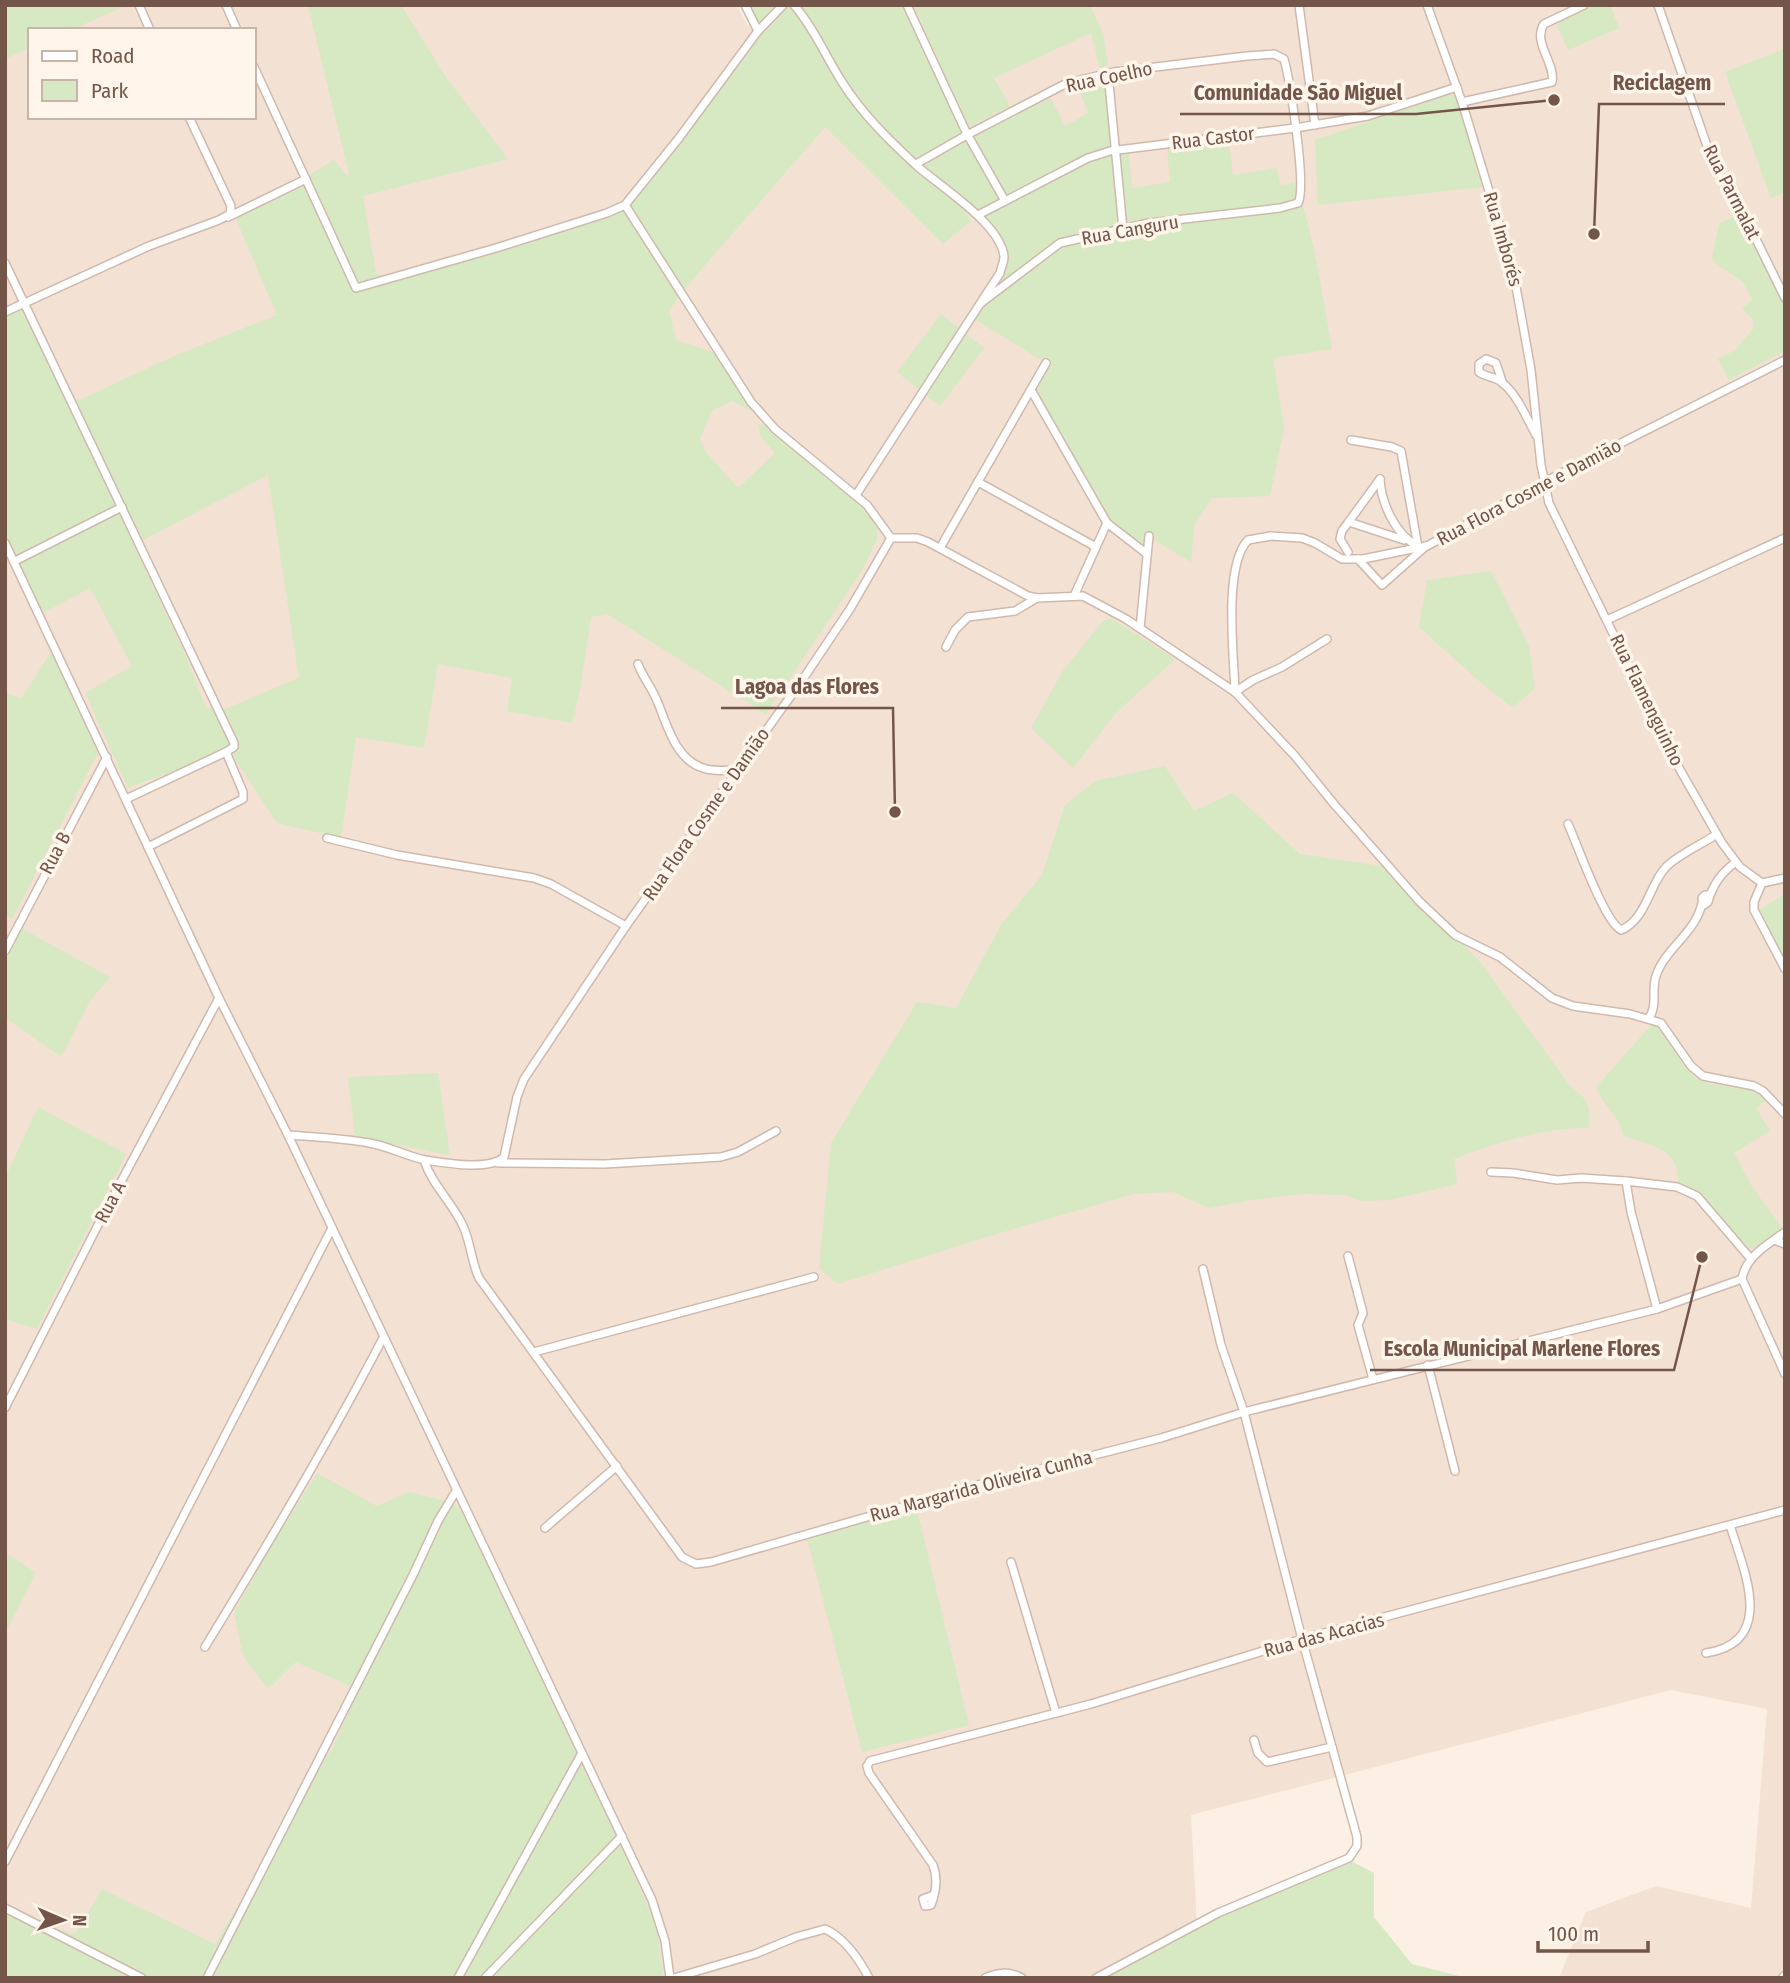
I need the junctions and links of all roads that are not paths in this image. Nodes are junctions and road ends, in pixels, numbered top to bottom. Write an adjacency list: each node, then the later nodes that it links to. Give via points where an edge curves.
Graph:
1 (139, 5): 11 (street)
2 (226, 5): 12 (street)
3 (745, 5): 13 (street)
4 (783, 5): 13 (street)
5 (794, 5): 23 (street, via 857,103)
6 (907, 5): 21 (street)
7 (1299, 5): 19 (street)
8 (1427, 5): 16 (street, Rua Imborés)
9 (1584, 5): 17 (street, via 1542,27 1552,82)
10 (1658, 5): 31 (street, Rua Parmalat, via 1713,163)
11 (149, 28)
12 (236, 28)
13 (758, 31): 26 (street)
14 (256, 70): 24 (street)
15 (1108, 73): 20 (street, Rua Coelho, via 1279,55 1285,63); 21 (street, Rua Coelho, via 1067,83); 22 (street)
16 (1457, 87): 17 (street, Rua Imborés); 19 (street, Rua Castor, via 1368,116)
17 (1462, 102): 39 (street, Rua Imborés, via 1513,270)
18 (190, 119): 28 (street, via 231,206)
19 (1315, 125): 20 (street, Rua Castor)
20 (1295, 128): 22 (street, Rua Castor); 29 (street, Rua Canguru, via 1302,192 1298,204)
21 (967, 134): 23 (street, Rua Coelho); 25 (street)
22 (1116, 150): 25 (street, Rua Castor, via 1088,159); 29 (street)
23 (916, 164): 27 (street)
24 (306, 179): 26 (street, via 356,288); 28 (street)
25 (1005, 201): 27 (street, Rua Castor)
26 (625, 205): 43 (street, via 751,402 789,442)
27 (978, 215): 33 (street, via 996,236 1004,257 1000,273)
28 (227, 217): 32 (street, via 149,246)
29 (1123, 229): 33 (street, Rua Canguru, via 1060,243)
30 (5, 263): 32 (street)
31 (1785, 298)
32 (23, 303): 34 (street); 44 (street)
33 (981, 303): 43 (street)
34 (5, 312)
35 (1785, 360): 41 (street, Rua Flora Cosme e Damião)
36 (1046, 363): 38 (street)
37 (1503, 384): 39 (street)
38 (1031, 390): 42 (street); 46 (street)
39 (1538, 439): 41 (street, Rua Imborés)
40 (1351, 440): 52 (street, via 1401,452)
41 (1544, 481): 52 (street, Rua Flora Cosme e Damião); 61 (street, Rua Flamenguinho, via 1549,503)
42 (978, 482): 53 (street); 54 (street)
43 (856, 495): 48 (street)
44 (122, 507): 58 (street); 67 (street, via 234,743)
45 (1349, 522): 50 (street); 50 (street, via 1380,480 1381,495); 55 (street, via 1340,539)
46 (1107, 523): 53 (street); 56 (street)
47 (1149, 536): 56 (street)
48 (891, 538): 54 (street, via 916,538); 69 (street, Rua Flora Cosme e Damião, via 850,609)
49 (1785, 538): 61 (street)
50 (1404, 540): 52 (street)
51 (5, 543): 58 (street)
52 (1422, 546): 57 (street, Rua Flora Cosme e Damião); 57 (street, via 1382,585)
53 (1096, 547): 59 (street)
54 (940, 548): 60 (street)
55 (1348, 552)
56 (1147, 554): 62 (street)
57 (1358, 559): 66 (street, Rua Flora Cosme e Damião, via 1342,559 1302,538 1257,537 1245,544 1238,557 1232,600)
58 (15, 561): 68 (street)
59 (1074, 596): 60 (street); 62 (street, via 1083,596)
60 (1037, 598): 64 (street, via 1015,611 964,619)
61 (1608, 620): 72 (street, Rua Flamenguinho, via 1679,768)
62 (1140, 628): 66 (street)
63 (1327, 639): 66 (street)
64 (946, 647)
65 (638, 664): 69 (street, via 668,731 687,757 705,769)
66 (1235, 692): 82 (street, via 1443,926 1500,957 1552,998 1573,1006)
67 (226, 752): 70 (street); 74 (street, via 243,799)
68 (107, 757): 70 (street); 79 (street, Rua B)
69 (736, 770): 78 (street, Rua Flora Cosme e Damião)
70 (126, 799): 74 (street)
71 (1569, 824): 72 (street, via 1604,908 1621,930 1644,906 1664,869)
72 (1717, 834): 75 (street, Rua Flamenguinho)
73 (327, 838): 78 (street, via 534,878)
74 (148, 847): 81 (street)
75 (1736, 862): 77 (street, Rua Flamenguinho); 82 (street, via 1721,874 1708,902 1702,903 1698,920 1656,975)
76 (1785, 878): 77 (street)
77 (1762, 883): 80 (street, via 1754,909)
78 (626, 926): 87 (street, Rua Flora Cosme e Damião, via 524,1079 504,1157)
79 (5, 950)
80 (1785, 969)
81 (219, 998): 85 (street); 105 (street, Rua A)
82 (1649, 1018): 83 (street, via 1661,1023 1703,1076 1754,1086)
83 (1785, 1114)
84 (776, 1132): 87 (street, via 720,1157 605,1164)
85 (288, 1135): 86 (street, via 385,1146); 90 (street)
86 (424, 1160): 87 (street); 101 (street, Rua Margarida Oliveira Cunha, via 464,1229 479,1278)
87 (498, 1163)
88 (1491, 1172): 89 (street, via 1557,1180)
89 (1626, 1181): 95 (street, via 1677,1187 1697,1196); 99 (street)
90 (332, 1228): 100 (street); 122 (street)
91 (1785, 1232): 92 (street)
92 (1774, 1240): 93 (street); 95 (street)
93 (1785, 1244)
94 (1348, 1256): 104 (street, via 1363,1313 1358,1325)
95 (1751, 1259): 98 (street)
96 (1203, 1269): 106 (street, via 1221,1345)
97 (814, 1277): 101 (street)
98 (1742, 1279): 99 (street, Rua Margarida Oliveira Cunha); 103 (street)
99 (1657, 1309): 102 (street, Rua Margarida Oliveira Cunha)
100 (383, 1338): 109 (street); 115 (street, via 336,1429)
101 (534, 1352): 107 (street, Rua Margarida Oliveira Cunha)
102 (1429, 1366): 104 (street, Rua Margarida Oliveira Cunha); 108 (street)
103 (1785, 1374)
104 (1373, 1379): 106 (street, Rua Margarida Oliveira Cunha)
105 (5, 1408)
106 (1244, 1412): 107 (street, Rua Margarida Oliveira Cunha, via 701,1564 682,1557); 114 (street)
107 (617, 1466): 112 (street)
108 (1455, 1471)
109 (456, 1491): 120 (street); 126 (street)
110 (1785, 1510): 111 (street, Rua das Acacias)
111 (1730, 1525): 114 (street, Rua das Acacias); 116 (street, via 1749,1590 1749,1621 1737,1640)
112 (545, 1528)
113 (1011, 1562): 117 (street)
114 (1302, 1639): 117 (street, Rua das Acacias); 119 (street)
115 (205, 1647)
116 (1706, 1653)
117 (1056, 1713): 123 (street, Rua das Acacias, via 873,1760 867,1766 933,1865)
118 (1254, 1740): 119 (street, via 1267,1762)
119 (1332, 1747): 133 (street, via 1357,1837 1349,1858 1218,1913)
120 (582, 1753): 121 (street); 127 (street)
121 (622, 1836): 128 (street); 129 (street, via 658,1916)
122 (5, 1862)
123 (934, 1895)
124 (5, 1908): 125 (street)
125 (142, 1978)
126 (207, 1978)
127 (458, 1978)
128 (485, 1978)
129 (672, 1978): 130 (street, via 825,1929 848,1947)
130 (869, 1978)
131 (985, 1978): 132 (street, via 1012,1973)
132 (1022, 1978)
133 (1096, 1978)

